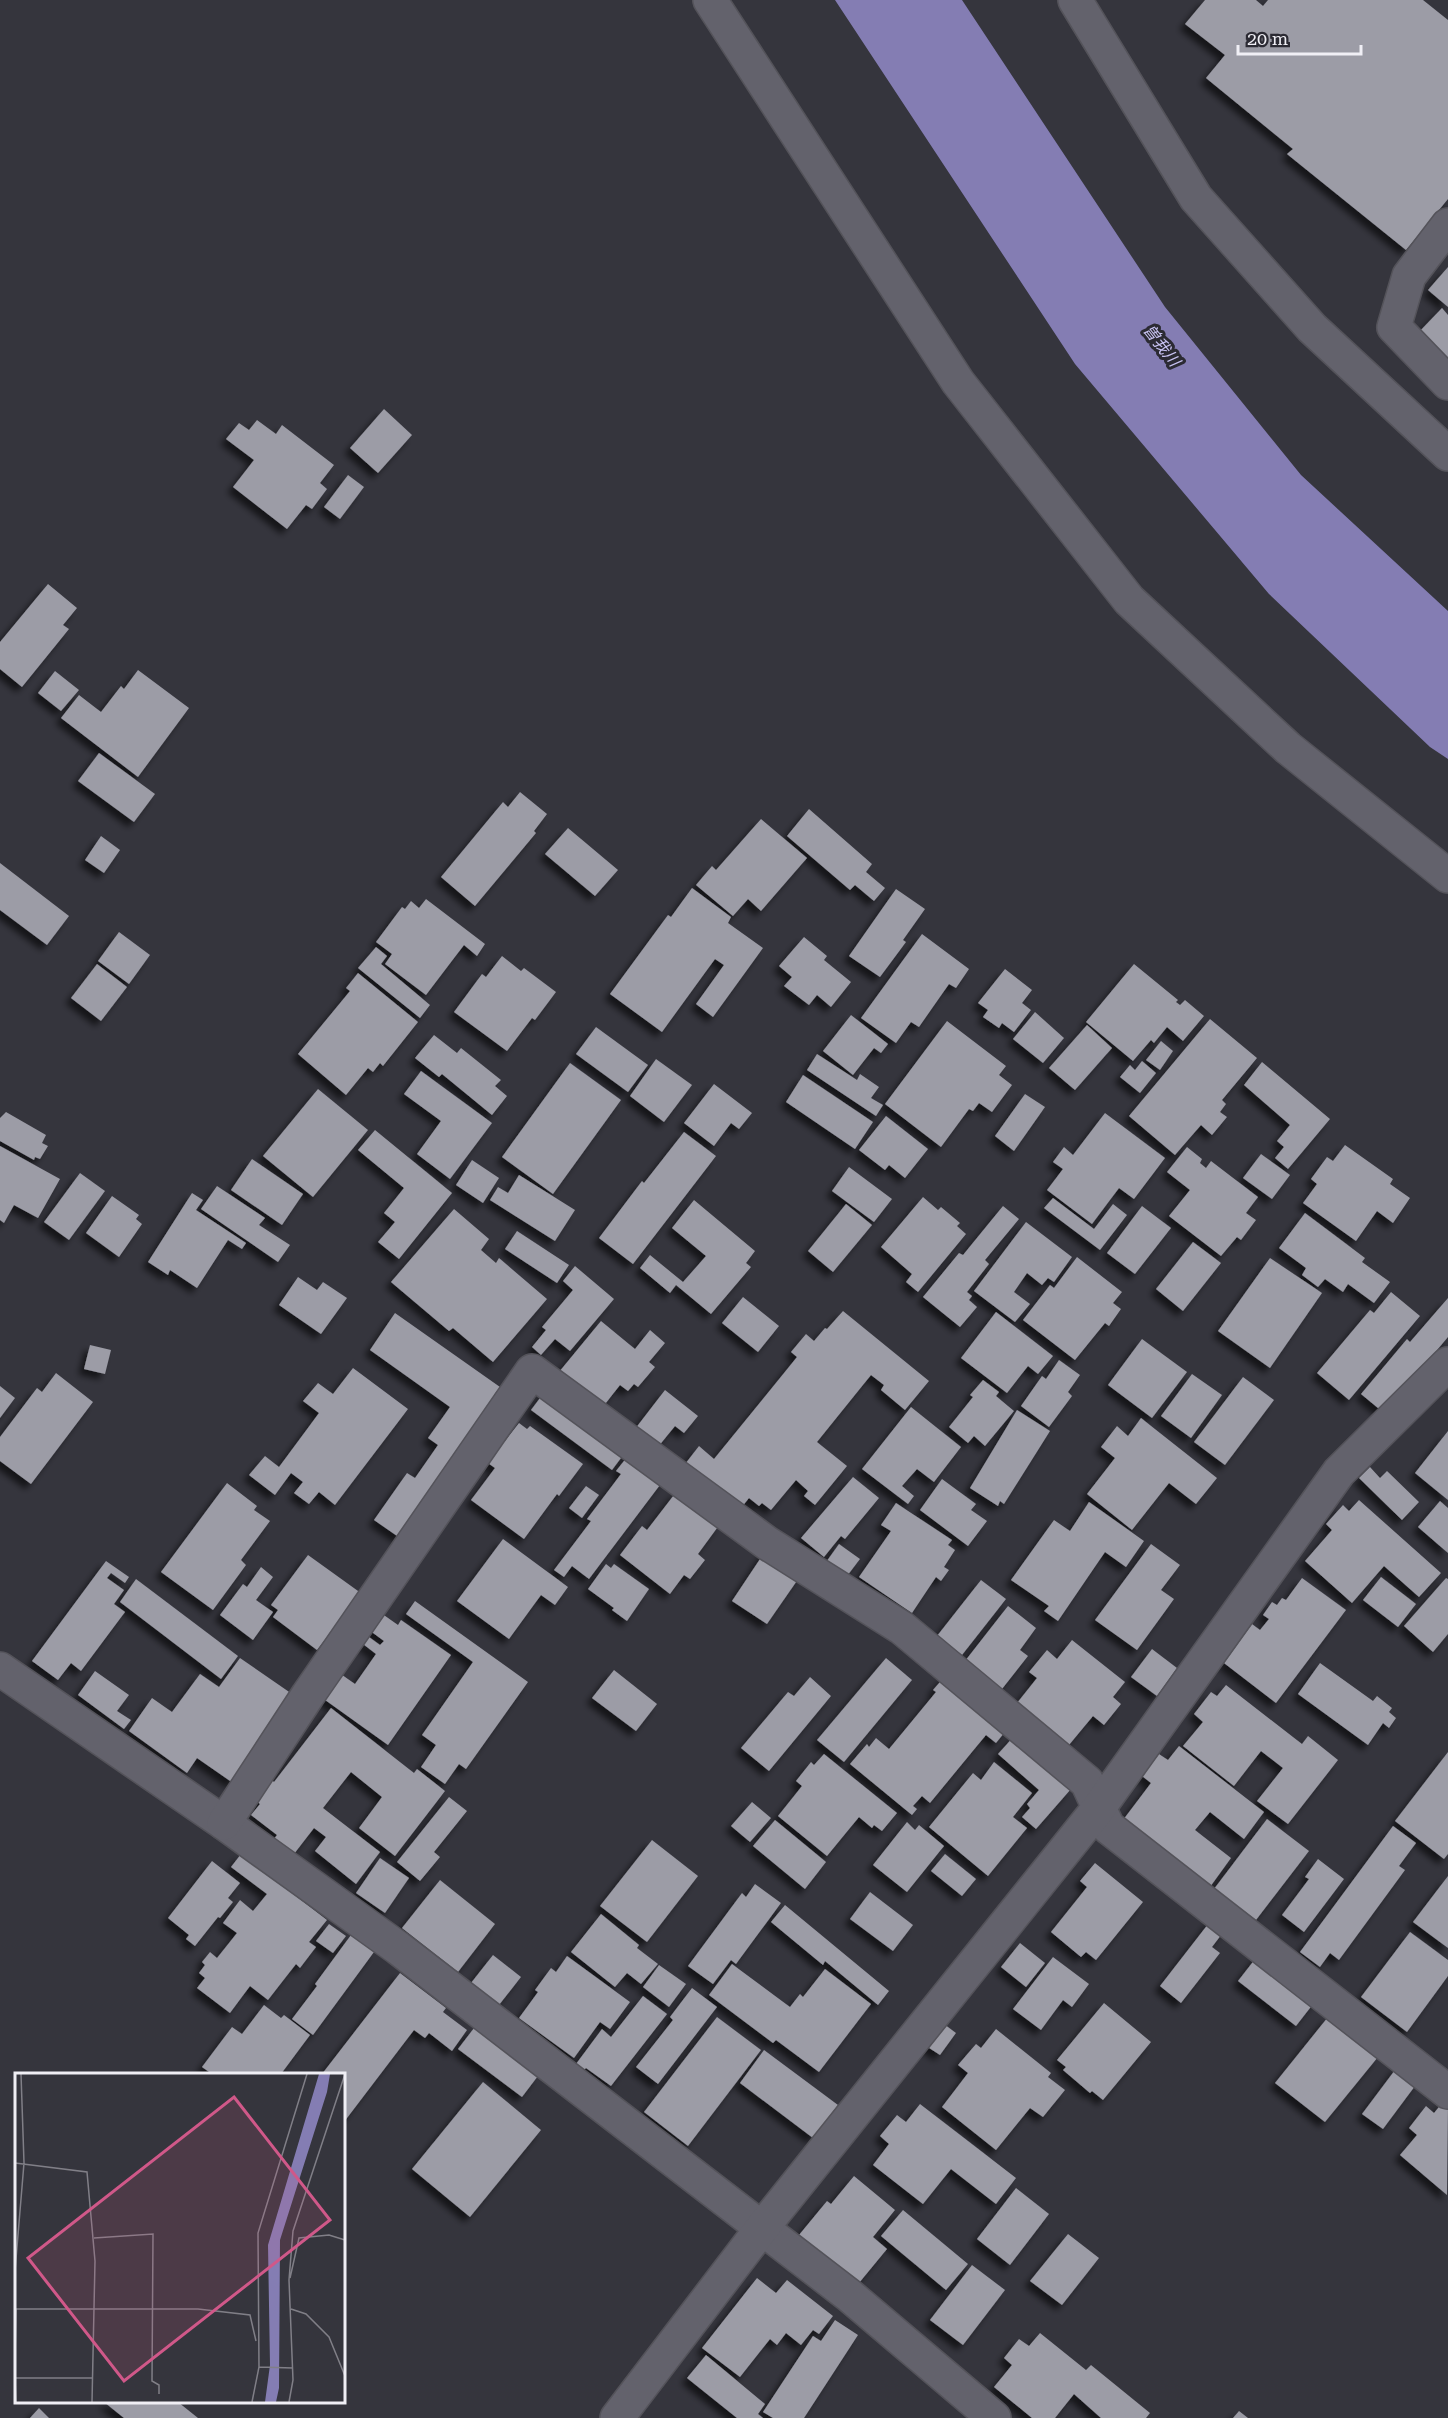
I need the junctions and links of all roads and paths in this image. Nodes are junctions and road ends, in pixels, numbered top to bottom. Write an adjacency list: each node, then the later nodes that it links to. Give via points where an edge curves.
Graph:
1 (710, 0): 6 (street, via 958,382 1129,600 1288,748)
2 (1075, 0): 5 (street, via 1196,198 1312,328)
3 (1448, 225): 4 (street, via 1409,276 1394,327)
4 (1448, 382)
5 (1448, 454)
6 (1448, 876)
7 (1448, 1364): 9 (street, via 1339,1473)
8 (0, 1669): 10 (street)
9 (1098, 1809): 10 (street, via 1087,1782 902,1628 767,1544 532,1371); 11 (street, via 1108,1827); 12 (street)
10 (224, 1823): 12 (street, via 398,1948)
11 (1448, 2092)
12 (762, 2228): 13 (street); 14 (street)
13 (616, 2418)
14 (994, 2418)

